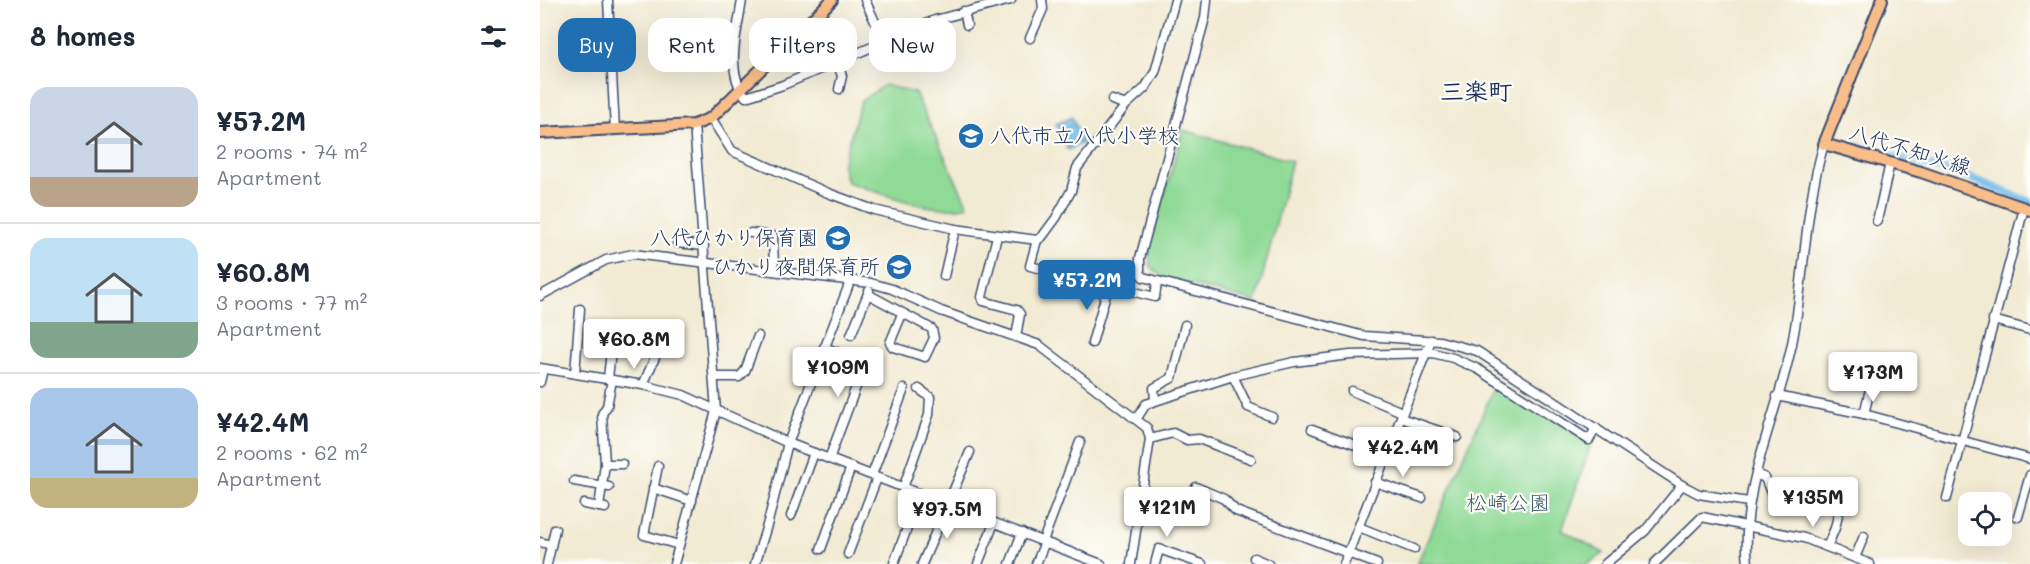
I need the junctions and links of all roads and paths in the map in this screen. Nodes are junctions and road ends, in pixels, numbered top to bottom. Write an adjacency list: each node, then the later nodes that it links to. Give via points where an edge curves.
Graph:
1 (608, 0): 26 (street)
2 (742, 0): 19 (street, via 734,72)
3 (824, 0): 19 (main road)
4 (832, 0): 19 (main road)
5 (865, 0): 13 (street)
6 (1011, 0): 11 (street)
7 (1042, 0): 16 (street, via 1043,9)
8 (1175, 0): 22 (street, via 1155,72 1145,88)
9 (1207, 0): 43 (street, via 1140,258 1143,277)
10 (1882, 0): 28 (main road, 八代不知火線)
11 (994, 2): 12 (street)
12 (964, 11): 14 (street); 15 (street)
13 (873, 18)
14 (945, 18)
15 (967, 25)
16 (1030, 38)
17 (811, 72): 19 (street, via 746,97)
18 (841, 72): 20 (street)
19 (738, 88): 23 (main road); 26 (main road, via 706,113 692,118)
20 (839, 89)
21 (1112, 100): 22 (street)
22 (1126, 105): 35 (street, via 1077,168 1071,191 1056,218)
23 (711, 118): 24 (main road); 32 (street, via 732,151 874,210)
24 (694, 125): 26 (main road); 37 (street)
25 (540, 127): 26 (main road)
26 (615, 127): 27 (main road)
27 (540, 133)
28 (1824, 144): 29 (main road, 八代不知火線); 72 (street, via 1814,178 1794,335)
29 (1890, 163): 30 (main road, 八代不知火線); 31 (street)
30 (2027, 209): 49 (street)
31 (1877, 221)
32 (955, 229): 34 (street); 40 (street)
33 (751, 233): 39 (street, via 777,237)
34 (997, 236): 35 (street); 55 (street, via 982,297 983,301 1017,310 1020,314)
35 (1037, 240): 44 (street, via 1030,266)
36 (677, 243): 37 (street)
37 (704, 246): 38 (street)
38 (705, 263): 39 (street); 46 (street, via 621,255); 65 (street)
39 (774, 272): 41 (street)
40 (944, 276)
41 (850, 282): 42 (street); 58 (street)
42 (871, 283): 45 (street); 55 (street)
43 (1157, 283): 44 (street, via 1155,297); 56 (street, via 1375,338)
44 (1108, 287): 57 (street)
45 (868, 294): 48 (street); 53 (street)
46 (540, 296)
47 (580, 309): 63 (street)
48 (902, 314): 48 (street, via 934,333 925,357 890,343)
49 (1994, 320): 52 (street); 83 (street)
50 (1185, 325): 73 (street, via 1172,378 1154,388)
51 (640, 327): 68 (street, via 663,339)
52 (2030, 330)
53 (851, 335)
54 (758, 336): 65 (street, via 739,377)
55 (1016, 337): 78 (street, via 1038,345)
56 (1431, 340): 60 (street); 79 (street, via 1477,351)
57 (1092, 343)
58 (824, 347): 85 (street); 89 (street, via 865,363)
59 (611, 351): 66 (street)
60 (1426, 353): 64 (street, via 1324,357); 76 (street); 79 (street, via 1453,358 1478,369 1589,440)
61 (541, 369): 63 (street); 67 (street)
62 (1874, 372): 75 (street)
63 (575, 373): 66 (street)
64 (1233, 376): 73 (street); 77 (street, via 1248,407)
65 (714, 377): 74 (street)
66 (610, 379): 68 (street); 92 (street, via 607,406 602,414)
67 (540, 381)
68 (643, 385): 74 (street, via 682,395)
69 (904, 389): 98 (street)
70 (919, 389): 104 (street, via 930,397 929,415)
71 (1352, 392): 76 (street)
72 (1777, 396): 75 (street); 96 (street)
73 (1155, 400): 78 (street, via 1143,406)
74 (716, 411): 85 (street); 110 (street)
75 (1864, 414): 83 (street)
76 (1401, 415): 81 (street); 88 (street)
77 (1272, 417)
78 (1137, 418): 82 (street, via 1147,428)
79 (1596, 428): 101 (street)
80 (1312, 429): 88 (street)
81 (1457, 437)
82 (1150, 439): 90 (street, via 1173,433); 143 (street)
83 (1962, 440): 91 (street); 109 (street)
84 (1080, 442): 123 (street)
85 (788, 443): 87 (street); 137 (street)
86 (970, 452): 113 (street)
87 (814, 453): 89 (street); 115 (street)
88 (1385, 456): 100 (street)
89 (829, 459): 95 (street)
90 (1251, 459)
91 (2030, 459)
92 (605, 464): 93 (street); 102 (street)
93 (622, 464)
94 (658, 466): 103 (street)
95 (852, 467): 98 (street); 128 (street)
96 (1756, 474): 107 (street, via 1766,478); 111 (street)
97 (2030, 475): 116 (street)
98 (875, 477): 104 (street); 131 (street)
99 (574, 481): 102 (street)
100 (1375, 482): 108 (street); 119 (street)
101 (1682, 485): 111 (street, via 1699,494); 149 (street, via 1645,531)
102 (606, 487): 112 (street, via 602,507)
103 (652, 488): 110 (street); 126 (street, via 644,535)
104 (903, 488): 106 (street)
105 (1814, 492): 127 (street, via 1843,494)
106 (920, 494): 113 (street); 134 (street)
107 (1771, 494)
108 (1422, 498)
109 (1947, 498)
110 (692, 501): 126 (street)
111 (1748, 502): 118 (street)
112 (584, 504)
113 (948, 505): 117 (street); 138 (street)
114 (1187, 510): 130 (street, via 1196,488 1224,499 1236,511)
115 (791, 516)
116 (2018, 517)
117 (994, 523): 121 (street); 139 (street)
118 (1747, 525): 127 (street); 150 (street, via 1698,518); 151 (street)
119 (1359, 527): 129 (street); 130 (street)
120 (555, 529): 125 (street)
121 (1022, 533): 123 (street); 140 (street)
122 (1864, 536): 133 (street)
123 (1044, 541): 141 (street); 142 (street)
124 (540, 542): 125 (street)
125 (551, 544): 135 (street)
126 (679, 545): 136 (street)
127 (1827, 547): 133 (street)
128 (821, 549)
129 (1414, 549)
130 (1349, 553): 147 (street); 148 (street)
131 (848, 554)
132 (1254, 558): 146 (street)
133 (1855, 558): 152 (street)
134 (893, 562)
135 (549, 564)
136 (674, 564)
137 (755, 564)
138 (922, 564)
139 (978, 564)
140 (1010, 564)
141 (1036, 564)
142 (1101, 564)
143 (1131, 564)
144 (1155, 564): 145 (street, via 1159,549)
145 (1202, 564)
146 (1268, 564)
147 (1344, 564)
148 (1377, 564)
149 (1605, 564)
150 (1654, 564)
151 (1748, 564)
152 (1868, 564)

